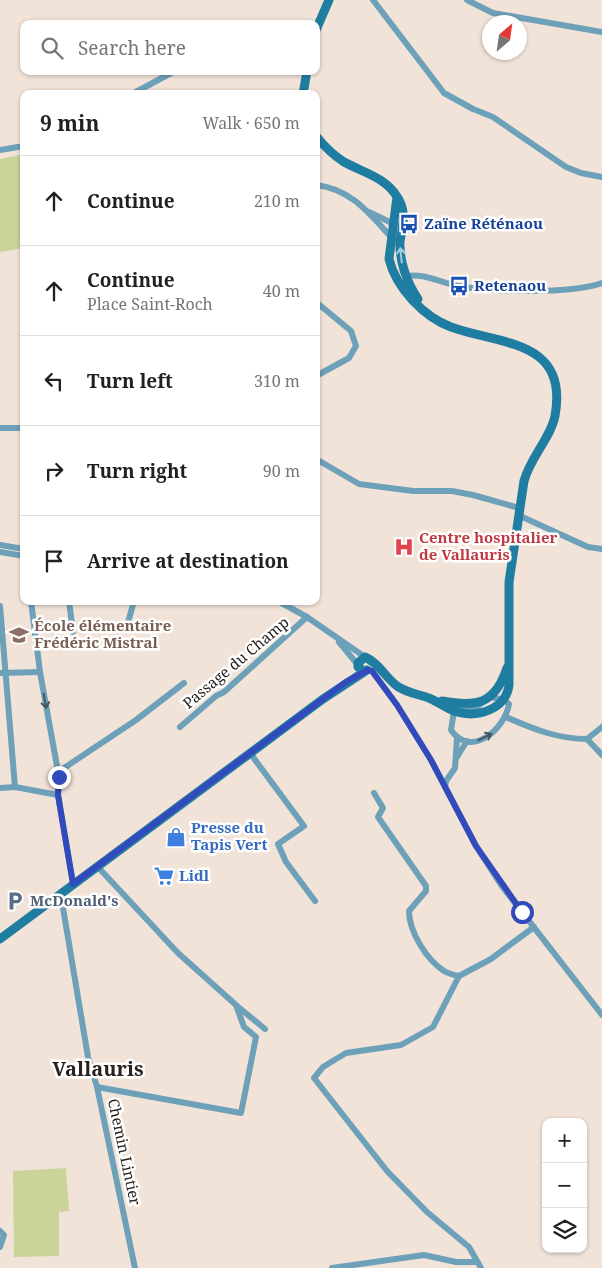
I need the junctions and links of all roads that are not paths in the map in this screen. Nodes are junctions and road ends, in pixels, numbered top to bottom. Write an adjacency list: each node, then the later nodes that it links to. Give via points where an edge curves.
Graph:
1 (329, 0): 4 (main road)
2 (373, 0): 13 (street, via 444,93 493,117 566,167)
3 (467, 0): 5 (street, via 493,13)
4 (320, 21)
5 (602, 32)
6 (168, 75): 8 (street)
7 (305, 75): 9 (main road)
8 (139, 90)
9 (304, 90)
10 (320, 140): 15 (main road, via 334,155 385,182)
11 (20, 147): 12 (street)
12 (0, 150)
13 (602, 177)
14 (320, 186): 16 (street, via 348,194)
15 (397, 198): 17 (main road); 18 (main road, via 403,217)
16 (368, 212): 17 (street); 19 (street)
17 (394, 222): 18 (street); 19 (main road)
18 (402, 234): 20 (main road, one-way to 18)
19 (391, 237): 20 (main road, via 389,259)
20 (402, 277): 21 (street, via 421,275 459,286 522,290 573,289); 27 (main road, via 409,296 430,315 450,327 523,346 538,356 554,379 555,418 528,467)
21 (602, 283)
22 (320, 305): 23 (street, via 350,331 356,346 349,358)
23 (320, 374)
24 (0, 428): 25 (street)
25 (20, 428)
26 (320, 461): 27 (street, via 359,484 413,491 452,491)
27 (519, 512): 30 (street, via 588,547); 43 (main road, via 509,582)
28 (0, 544): 29 (street)
29 (20, 548)
30 (602, 549)
31 (0, 552): 32 (street)
32 (20, 555)
33 (31, 605): 45 (street)
34 (70, 605): 40 (street)
35 (133, 605): 39 (street)
36 (285, 605): 38 (street)
37 (0, 606): 44 (street)
38 (307, 617): 41 (street); 52 (street, Passage du Champ, via 303,624)
39 (127, 626)
40 (73, 632)
41 (333, 636): 42 (street); 42 (street)
42 (365, 666): 47 (main road, via 376,664 407,692); 57 (main road); 62 (street, via 397,705)
43 (508, 666): 48 (main road, via 500,685); 49 (main road)
44 (3, 672): 45 (street); 61 (street)
45 (40, 672): 60 (street, one-way to 60)
46 (184, 683): 60 (street, via 136,720)
47 (430, 698): 48 (main road, via 463,704); 50 (main road)
48 (487, 699): 49 (street); 50 (street, via 476,708)
49 (505, 700): 50 (main road, via 478,713); 51 (street)
50 (454, 711): 54 (street, via 451,730)
51 (506, 717): 55 (street, via 547,734); 56 (street, one-way to 51, via 491,736)
52 (180, 727)
53 (602, 727): 55 (street)
54 (456, 738): 56 (street); 59 (street)
55 (587, 739): 58 (street)
56 (467, 741): 59 (street)
57 (250, 753): 66 (main road); 69 (street, via 304,826 278,844 286,862)
58 (602, 755)
59 (457, 757): 62 (street)
60 (58, 772): 65 (street)
61 (15, 787): 63 (street); 65 (street)
62 (445, 787): 70 (street, via 476,846)
63 (0, 788)
64 (374, 793): 72 (street, via 383,808 378,818 426,886 426,891 409,911 409,922 422,947 440,968)
65 (58, 795): 67 (street)
66 (97, 866): 67 (main road); 73 (street, via 178,953)
67 (73, 884): 68 (main road)
68 (59, 894): 71 (main road); 76 (street, Chemin Lintier, via 88,1057)
69 (315, 901)
70 (534, 927): 72 (street, via 491,959); 74 (street)
71 (0, 938)
72 (460, 976): 79 (street, via 433,1026 401,1045 346,1053 323,1067 314,1078 387,1171 427,1212 469,1246)
73 (236, 1005): 75 (street); 76 (street, via 244,1026 256,1037 241,1113)
74 (602, 1015)
75 (265, 1029)
76 (97, 1087): 80 (street, Chemin Lintier)
77 (0, 1231): 78 (street, via 4,1235)
78 (0, 1247)
79 (479, 1265): 81 (street, via 424,1256)
80 (135, 1268)
81 (332, 1268)

